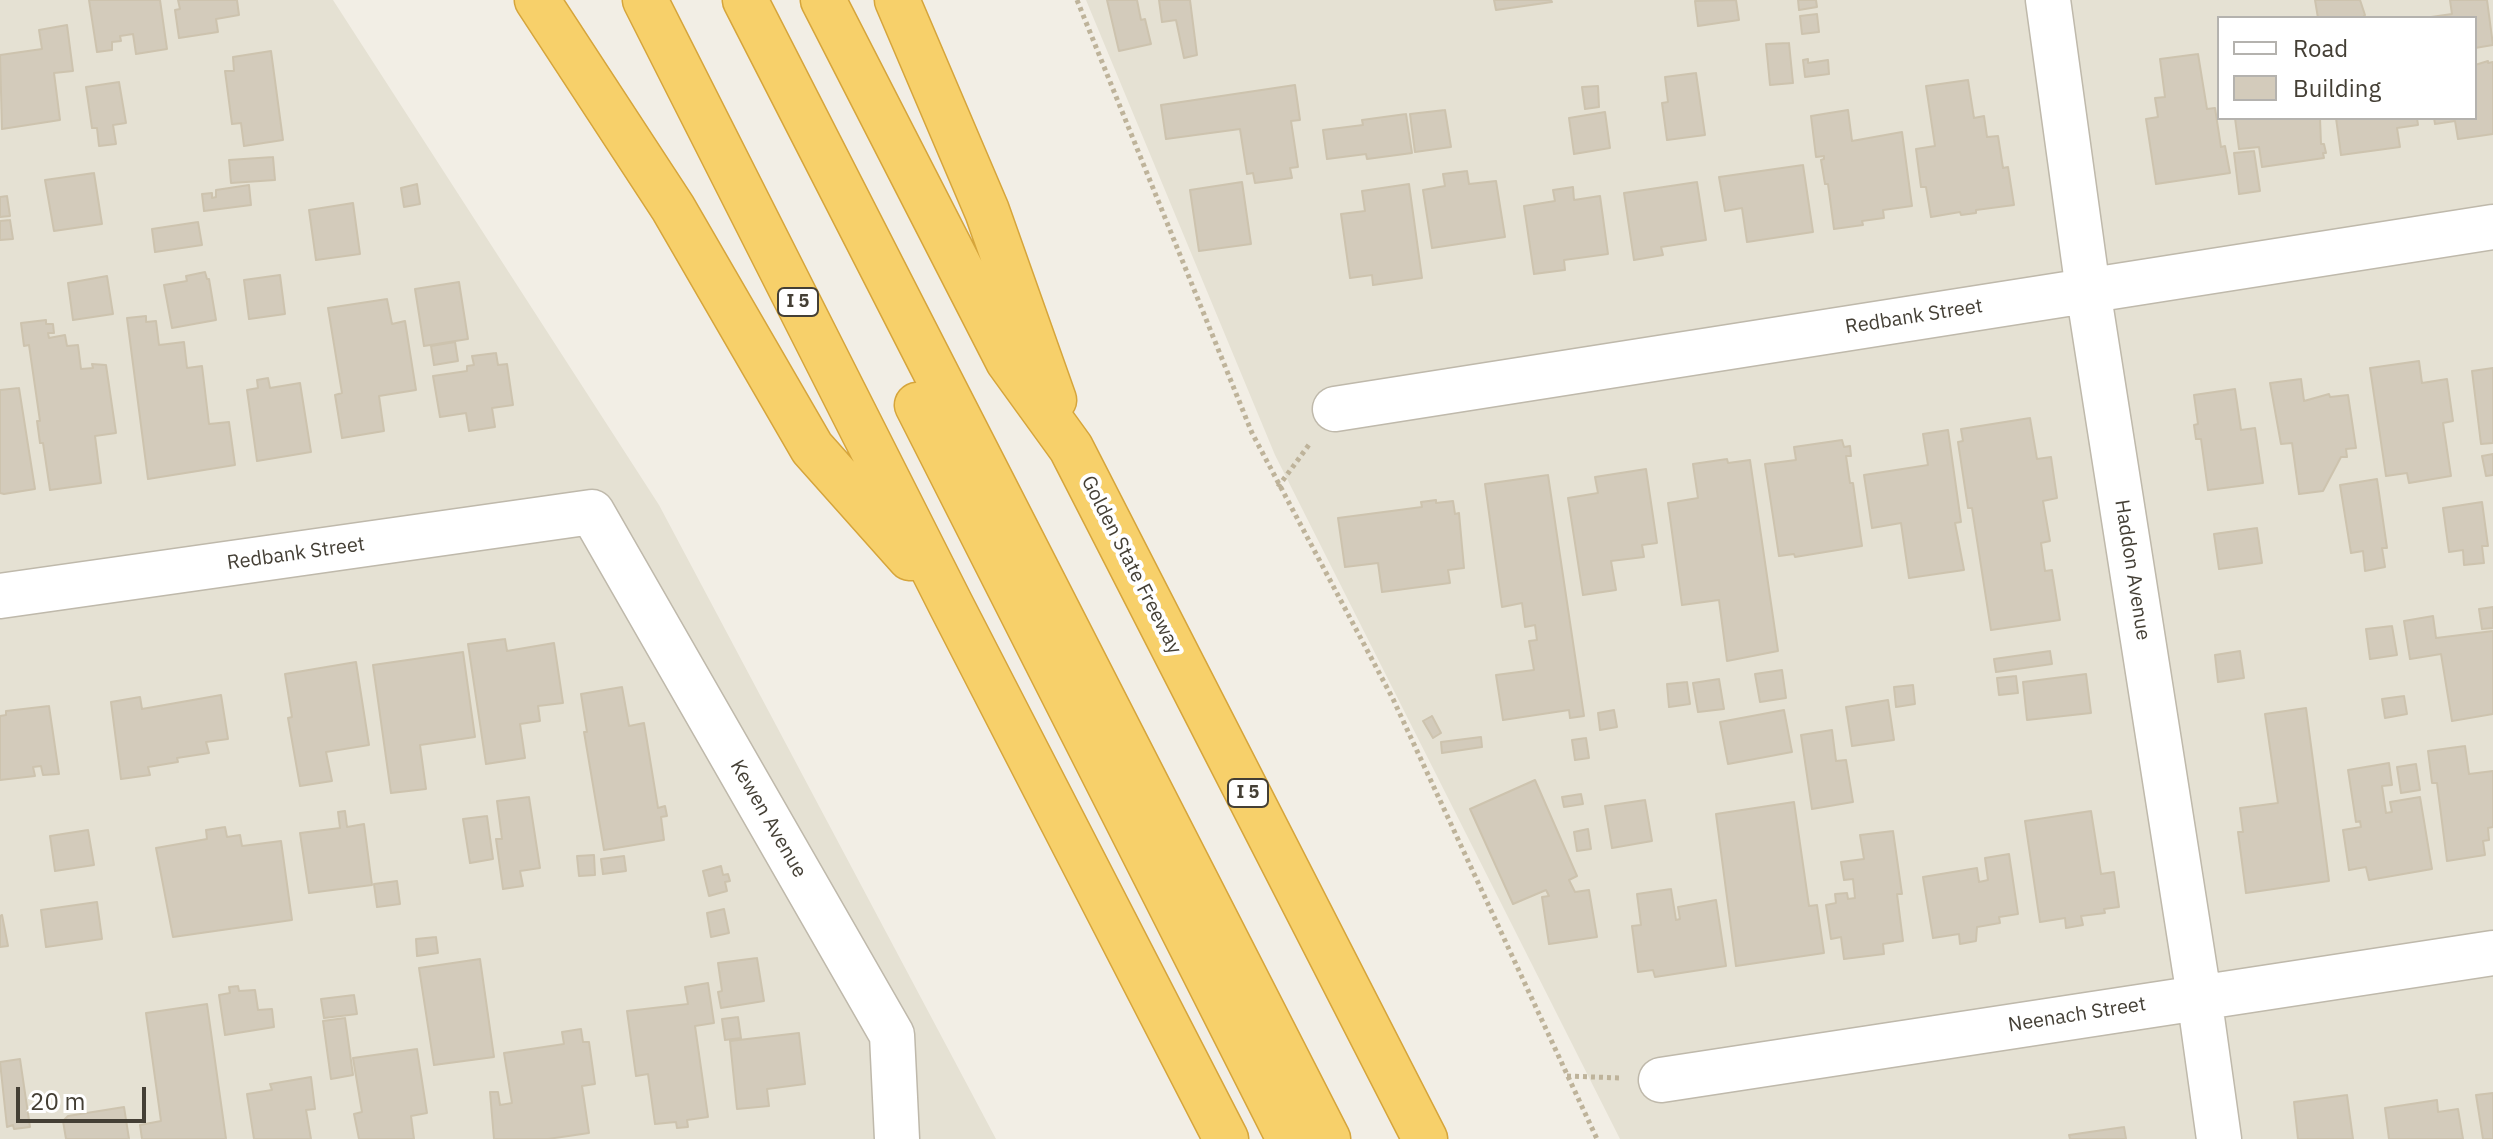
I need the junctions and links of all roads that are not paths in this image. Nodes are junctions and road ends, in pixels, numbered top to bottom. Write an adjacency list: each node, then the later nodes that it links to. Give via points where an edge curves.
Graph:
1 (537, 0): 14 (highway, via 673,208 812,448)
2 (645, 0): 14 (highway, I 5)
3 (711, 0): 20 (highway)
4 (745, 0): 21 (highway)
5 (823, 0): 11 (highway, Golden State Freeway / I 5, via 1008,361)
6 (897, 0): 11 (highway, via 987,211)
7 (2048, 0): 9 (street, Haddon Avenue)
8 (2493, 227): 9 (street, Redbank Street)
9 (2088, 290): 10 (street, Redbank Street); 16 (street, Haddon Avenue)
10 (1335, 409)
11 (1071, 448): 22 (highway, Golden State Freeway / I 5)
12 (592, 512): 13 (street, Redbank Street); 18 (street, Kewen Avenue, via 892,1035)
13 (0, 596)
14 (951, 605): 19 (highway, I 5)
15 (2493, 953): 16 (street, Neenach Street)
16 (2199, 996): 17 (street, Neenach Street); 23 (street, Haddon Avenue)
17 (1661, 1080)
18 (897, 1139)
19 (1226, 1139)
20 (1289, 1139)
21 (1328, 1139)
22 (1425, 1139)
23 (2219, 1139)

